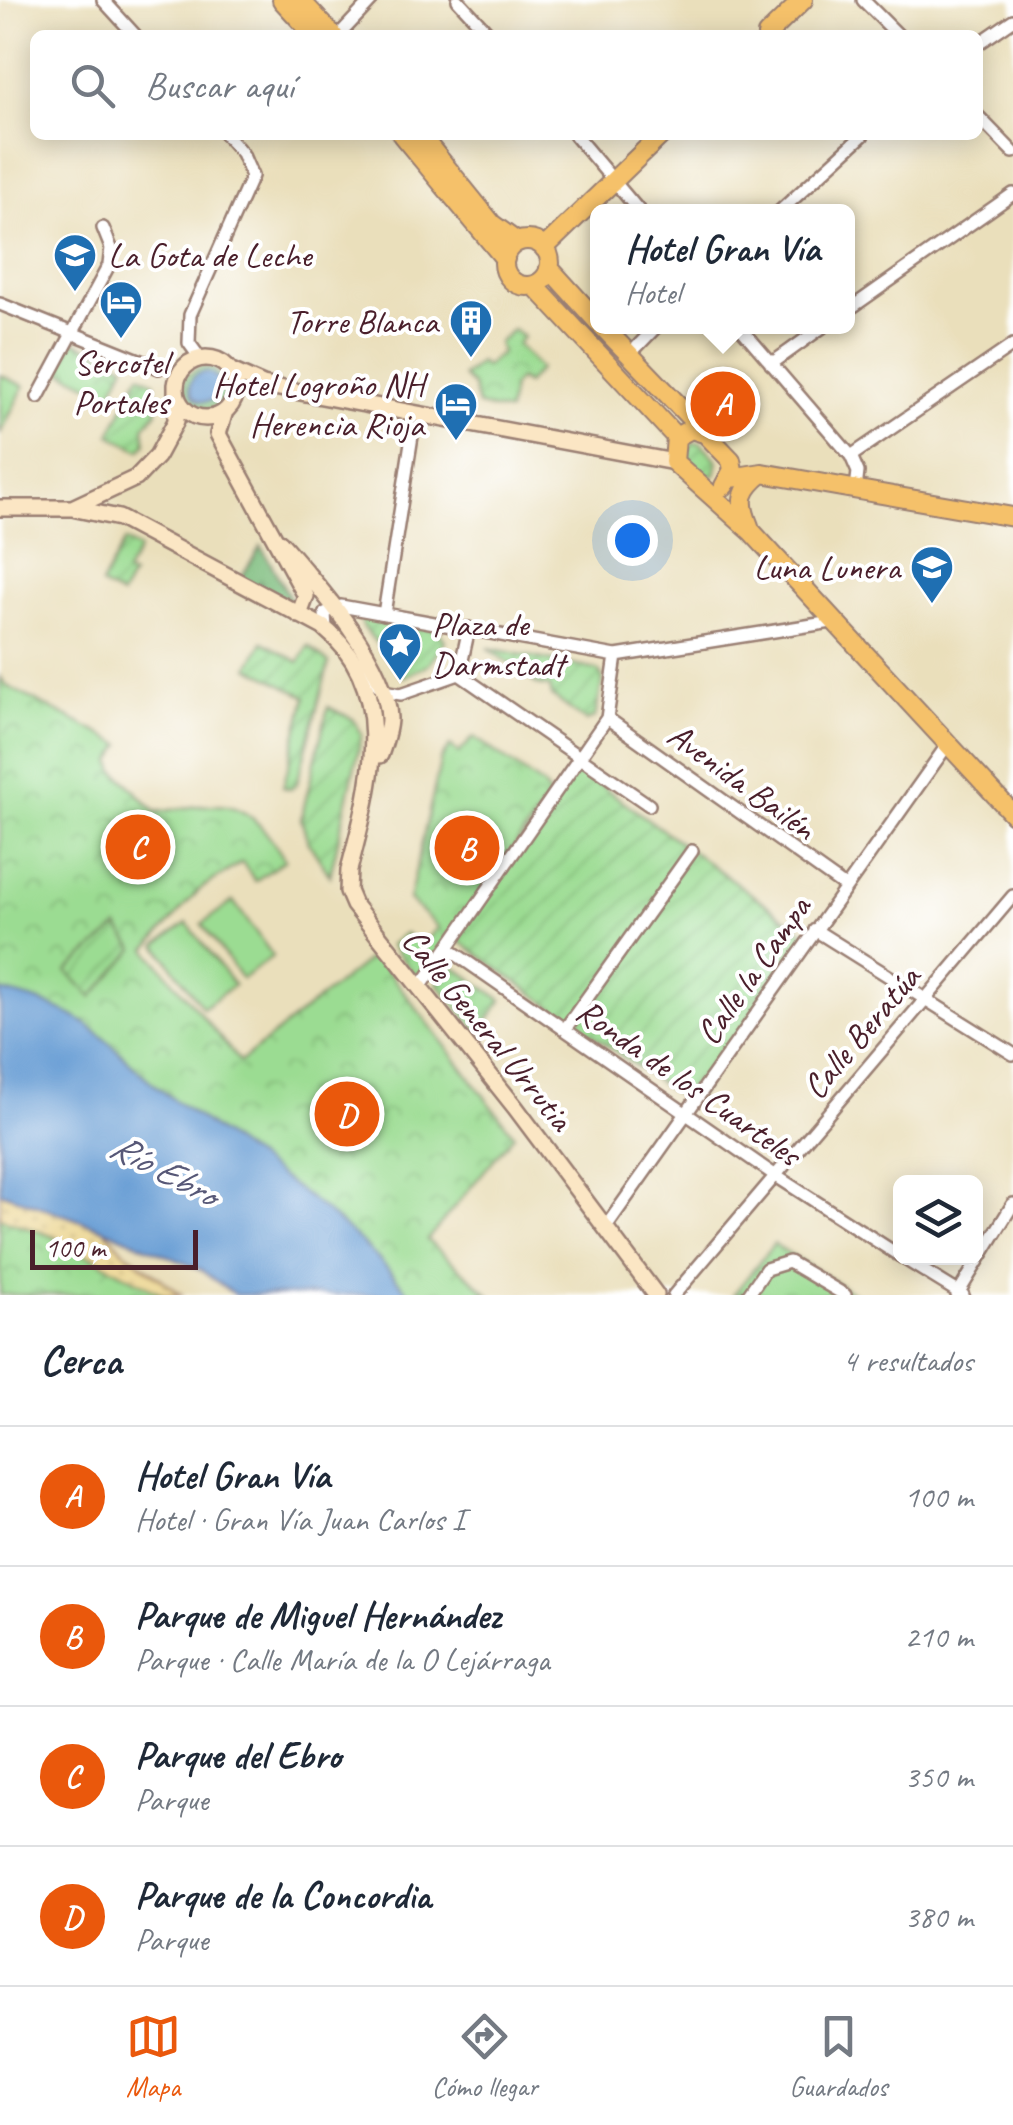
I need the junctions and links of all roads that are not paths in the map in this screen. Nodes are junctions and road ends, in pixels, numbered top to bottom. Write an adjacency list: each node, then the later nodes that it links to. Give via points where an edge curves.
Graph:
1 (103, 0): 9 (street)
2 (282, 0): 10 (main road)
3 (300, 0): 11 (main road)
4 (372, 0): 12 (street)
5 (458, 0): 13 (street)
6 (804, 0): 14 (main road)
7 (863, 0): 15 (street)
8 (1013, 20): 16 (street)
9 (130, 30)
10 (309, 30)
11 (331, 30)
12 (341, 30)
13 (485, 30)
14 (771, 30)
15 (893, 30)
16 (983, 41)
17 (983, 121): 24 (street)
18 (230, 140): 45 (street, via 252,176 190,315 189,343)
19 (406, 140): 32 (main road)
20 (424, 140): 30 (main road, via 492,224)
21 (579, 140): 25 (street)
22 (656, 140): 25 (main road)
23 (858, 140): 28 (street)
24 (1013, 152)
25 (614, 180): 27 (street); 31 (main road)
26 (1013, 194): 36 (street)
27 (634, 204)
28 (788, 204)
29 (103, 228): 38 (street, via 112,256)
30 (517, 242): 31 (main road); 32 (main road)
31 (544, 248): 33 (main road)
32 (504, 259): 34 (main road, via 512,281)
33 (550, 268): 34 (main road); 37 (main road)
34 (534, 285): 55 (main road)
35 (0, 304): 38 (street)
36 (855, 305)
37 (590, 313)
38 (73, 330): 47 (street); 51 (street)
39 (609, 334): 44 (main road)
40 (649, 334): 44 (street)
41 (746, 334): 46 (street)
42 (813, 334): 46 (street)
43 (1013, 345): 57 (street)
44 (629, 355): 53 (main road)
45 (200, 358): 48 (main road); 49 (main road, via 182,369)
46 (771, 364): 57 (street)
47 (159, 368)
48 (230, 370): 50 (main road); 52 (main road, via 236,387)
49 (176, 384): 52 (main road, via 178,401 190,414 204,418); 62 (main road, via 176,422 166,440 147,468)
50 (263, 385): 52 (main road); 55 (main road, via 642,453)
51 (38, 396)
52 (228, 408): 68 (main road, via 218,434)
53 (707, 434): 55 (main road, via 692,429); 56 (main road)
54 (412, 436): 70 (street)
55 (674, 447): 60 (main road)
56 (724, 452): 58 (main road); 59 (main road, via 734,470)
57 (851, 456): 61 (street)
58 (762, 473): 59 (main road); 61 (main road); 67 (main road, via 742,492 740,506)
59 (728, 481): 60 (main road); 67 (main road, via 729,496)
60 (706, 489): 67 (main road)
61 (856, 489): 65 (main road)
62 (114, 490): 64 (main road); 66 (main road)
63 (0, 508): 64 (main road)
64 (72, 508): 66 (main road)
65 (1013, 517)
66 (120, 518): 71 (main road)
67 (751, 530): 72 (main road)
68 (280, 542): 69 (main road); 71 (main road, via 306,596)
69 (332, 607): 70 (street); 73 (street); 78 (main road)
70 (384, 614): 74 (street)
71 (299, 615): 73 (main road)
72 (838, 622): 75 (street); 81 (main road)
73 (323, 627): 78 (main road)
74 (467, 628): 75 (street); 76 (street)
75 (616, 656): 80 (street)
76 (459, 674): 77 (street); 82 (street)
77 (400, 694): 78 (street); 79 (street)
78 (378, 696): 79 (main road, Calle General Urrutia); 83 (main road, Calle General Urrutia)
79 (389, 718): 83 (main road, Calle General Urrutia)
80 (607, 718): 82 (street); 87 (street, Avenida Bailén)
81 (948, 744): 85 (main road); 87 (street, Calle la Campa)
82 (580, 758): 84 (street); 90 (street)
83 (366, 797): 91 (main road, Calle General Urrutia, via 348,890)
84 (649, 806)
85 (1013, 814)
86 (692, 851): 93 (street)
87 (846, 887): 89 (street, Calle la Campa)
88 (1013, 896): 92 (street, Calle Beratúa)
89 (815, 930): 92 (street); 95 (street, Calle la Campa)
90 (450, 950): 91 (street); 93 (street, Ronda de los Cuarteles)
91 (419, 989): 98 (main road, Calle General Urrutia)
92 (925, 999): 94 (street); 96 (street, Calle Beratúa)
93 (565, 1029): 95 (street, Ronda de los Cuarteles)
94 (1013, 1054)
95 (685, 1114): 96 (street, Ronda de los Cuarteles); 98 (street, Calle la Campa)
96 (776, 1176): 99 (street, Ronda de los Cuarteles); 105 (street, Calle Beratúa)
97 (1013, 1204): 102 (street)
98 (605, 1228): 101 (main road, Calle General Urrutia)
99 (893, 1251)
100 (914, 1265): 102 (street, Ronda de los Cuarteles)
101 (640, 1279): 103 (main road, Calle General Urrutia); 104 (main road, Calle General Urrutia)
102 (959, 1294)
103 (648, 1295)
104 (656, 1295)
105 (674, 1295)
106 (748, 1295): 107 (street, via 766,1269 789,1262)
107 (845, 1295)

